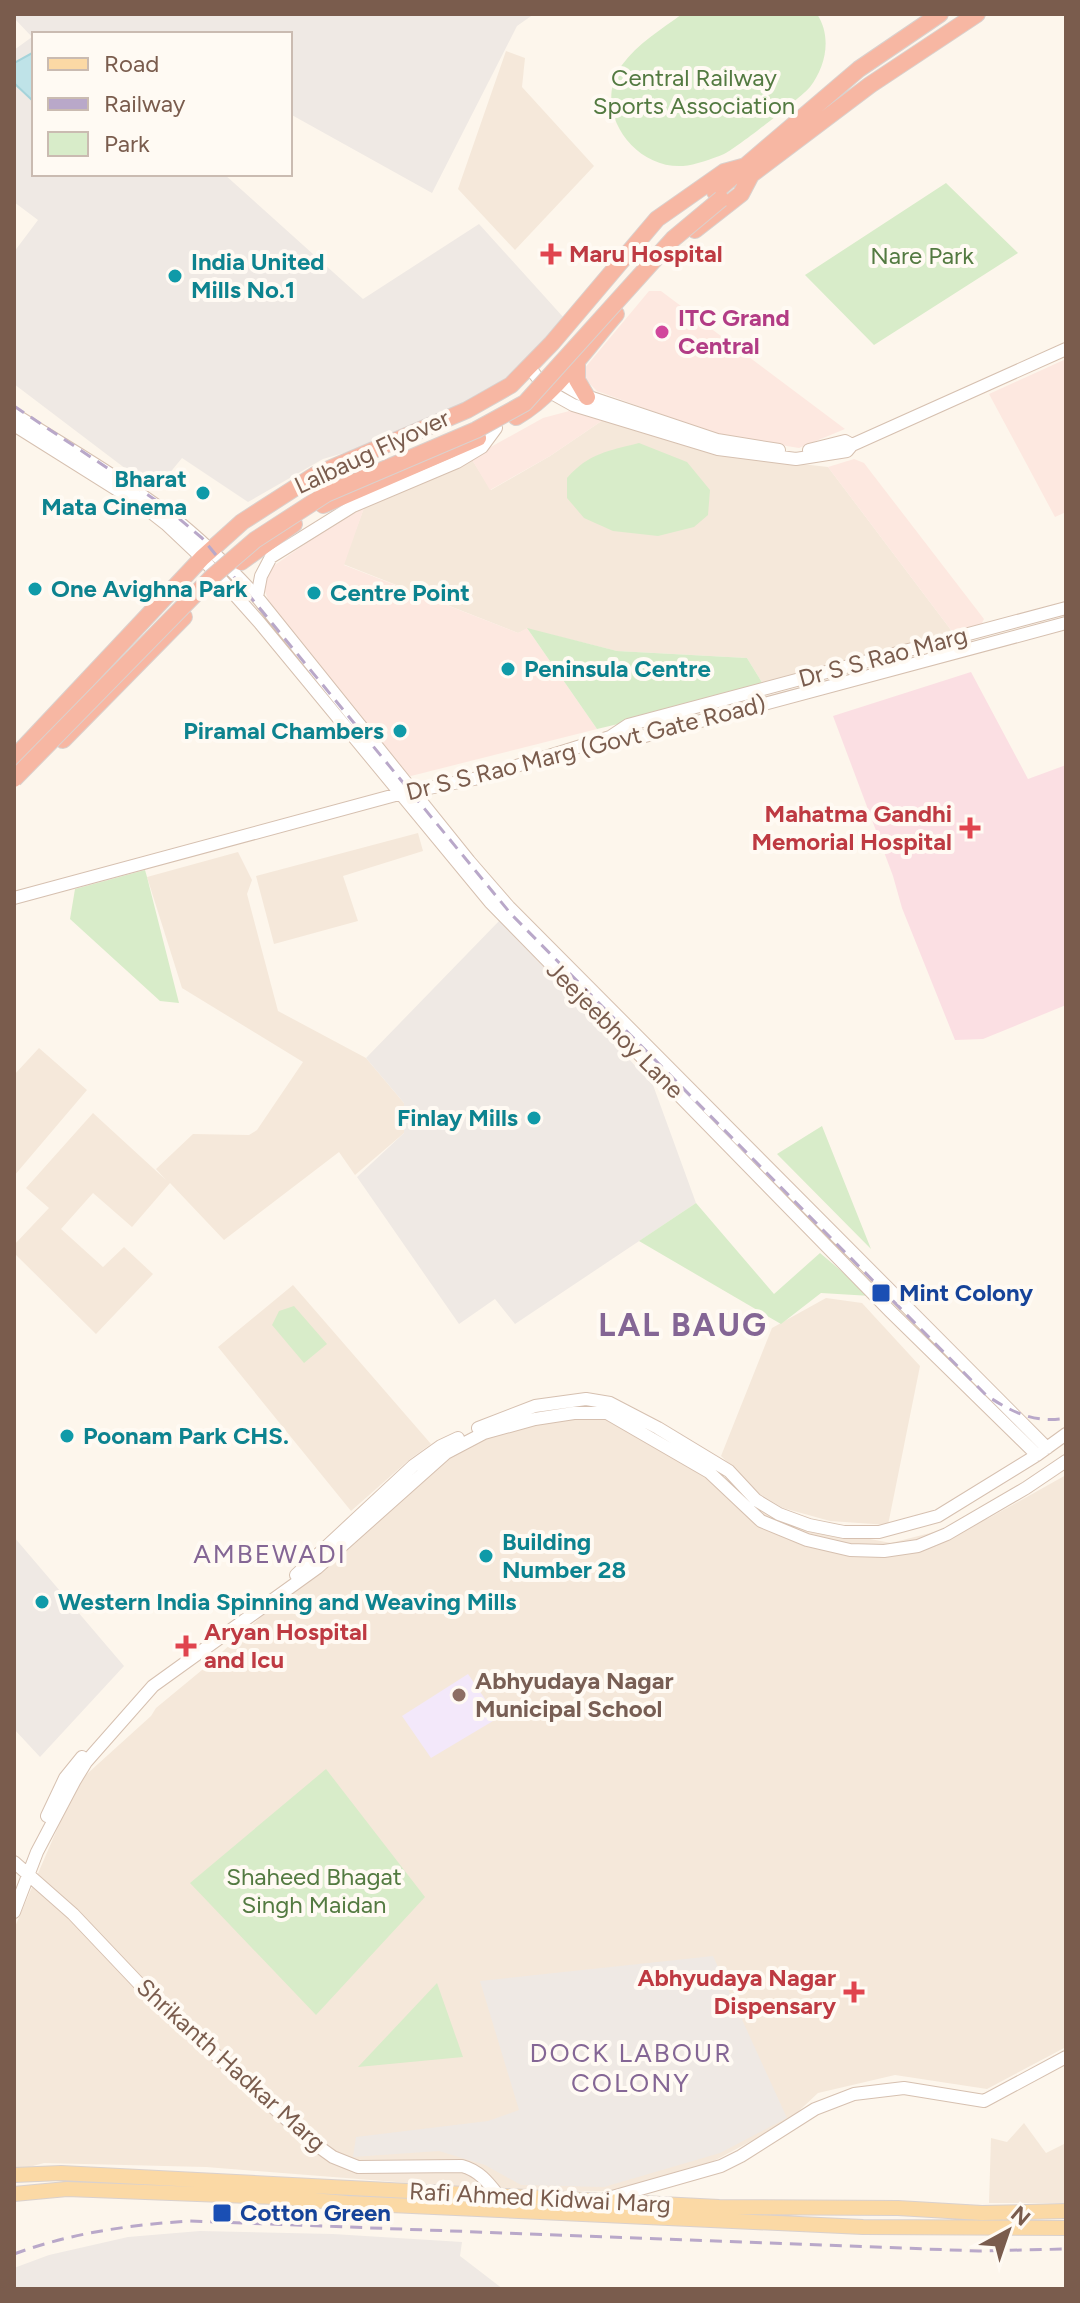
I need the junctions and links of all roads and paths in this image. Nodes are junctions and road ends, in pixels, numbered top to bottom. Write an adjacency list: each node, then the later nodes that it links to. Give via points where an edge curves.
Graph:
1 (940, 14): 3 (highway, via 859,69)
2 (977, 14): 3 (highway)
3 (749, 169): 4 (highway, Lalbaug Flyover); 6 (highway, via 741,194 679,242); 7 (highway, via 724,172 657,219)
4 (718, 195): 20 (highway, Lalbaug Flyover, bridge, via 666,233 521,400 474,426 323,490 251,537 206,575); 21 (highway, Lalbaug Flyover, bridge, via 525,403 476,430 326,494 255,540 212,577)
5 (1066, 349): 9 (street, via 852,445 845,441 798,452 752,450)
6 (577, 359): 8 (highway); 9 (highway)
7 (529, 367): 8 (street); 13 (highway, via 511,385 467,410 315,475 242,522)
8 (553, 386): 9 (street); 12 (highway, via 530,409)
9 (580, 399)
10 (14, 414): 13 (street, via 141,495)
11 (14, 425): 13 (street, via 143,506)
12 (496, 428): 14 (highway, via 329,501); 15 (street, via 482,447 457,462 353,506 271,557)
13 (206, 554): 14 (street); 19 (highway)
14 (226, 574): 15 (street); 22 (highway); 24 (street, Jeejeebhoy Lane)
15 (257, 597): 23 (street)
16 (1066, 608): 18 (street, Dr S S Rao Marg, via 628,725)
17 (1066, 623): 18 (street, Dr S S Rao Marg (Govt Gate Road), via 645,736)
18 (610, 737): 23 (street, Dr S S Rao Marg (Govt Gate Road), via 474,779)
19 (14, 758)
20 (14, 772)
21 (14, 779)
22 (14, 789)
23 (413, 791): 24 (street, Dr S S Rao Marg (Govt Gate Road)); 25 (street)
24 (399, 794): 25 (street, Jeejeebhoy Lane); 26 (street, Dr S S Rao Marg (Govt Gate Road))
25 (473, 874): 27 (street, Jeejeebhoy Lane, via 490,902)
26 (14, 898)
27 (645, 1052): 28 (street); 29 (street, Jeejeebhoy Lane)
28 (819, 1217): 29 (street); 30 (street)
29 (809, 1227): 31 (street, Jeejeebhoy Lane)
30 (954, 1353): 31 (street); 33 (street)
31 (944, 1363): 33 (street, Jeejeebhoy Lane)
32 (1066, 1434): 33 (street)
33 (1042, 1452): 35 (street, via 938,1516 879,1532 844,1532 779,1514 756,1500 729,1471)
34 (1066, 1461): 35 (street, via 947,1534 918,1546 884,1551 807,1540 761,1521)
35 (712, 1467): 36 (street, via 607,1413 513,1424 446,1453 317,1568 153,1686 86,1762)
36 (21, 1869): 37 (street); 38 (street, via 23,1894); 42 (street, Shrikanth Hadkar Marg, via 73,1914 147,1992 333,2157 367,2169 462,2166 482,2175)
37 (14, 1896)
38 (14, 1912)
39 (1066, 2057): 43 (street, via 984,2101 904,2088 854,2094 815,2109 721,2166)
40 (14, 2175): 42 (main road, Rafi Ahmed Kidwai Marg, via 61,2173)
41 (14, 2194): 44 (main road, Rafi Ahmed Kidwai Marg, via 67,2189)
42 (500, 2197): 43 (main road, Rafi Ahmed Kidwai Marg); 44 (street, Shrikanth Hadkar Marg)
43 (593, 2202): 45 (main road, Rafi Ahmed Kidwai Marg)
44 (510, 2209): 46 (main road, Rafi Ahmed Kidwai Marg, via 863,2227)
45 (1066, 2211)
46 (1066, 2228)

